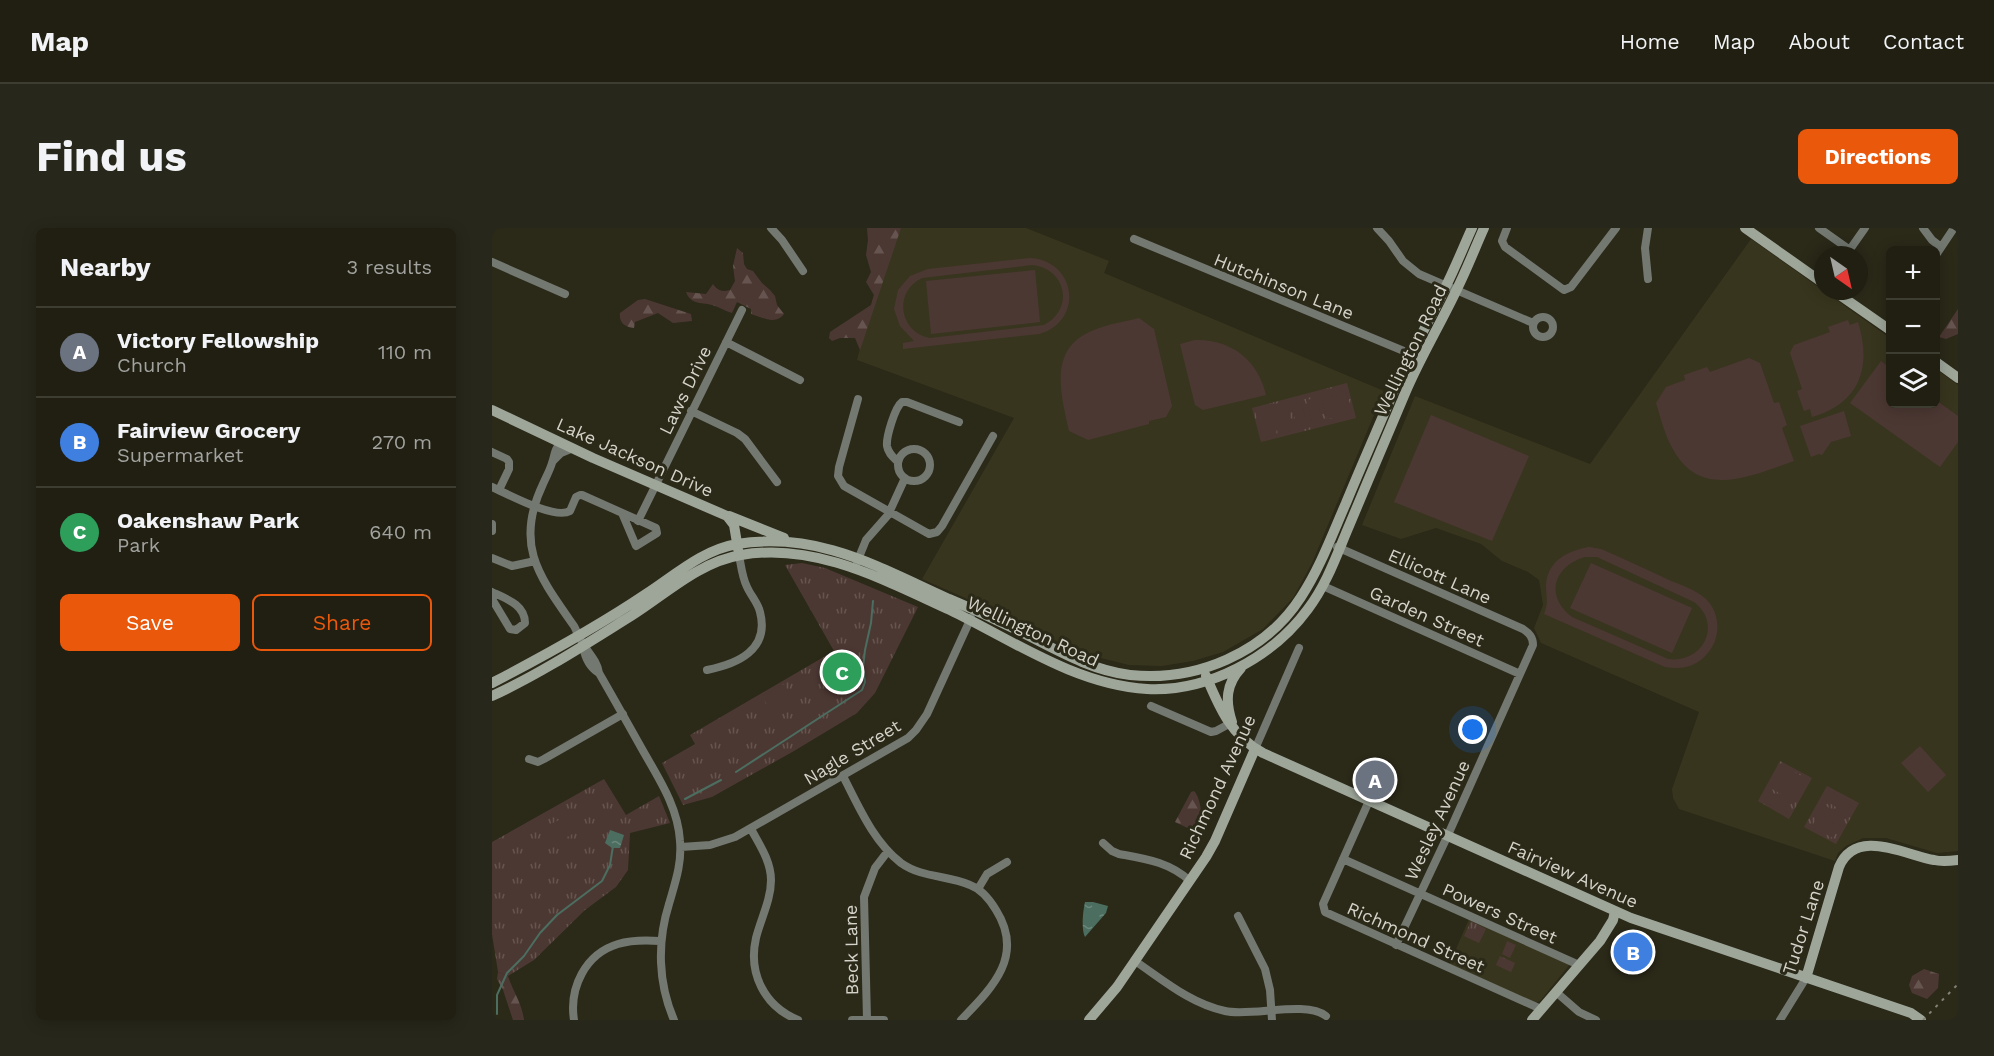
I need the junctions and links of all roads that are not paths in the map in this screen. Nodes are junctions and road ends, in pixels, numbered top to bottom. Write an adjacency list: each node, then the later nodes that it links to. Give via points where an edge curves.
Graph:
1 (1377, 228): 21 (street, via 1411,269)
2 (1472, 228): 21 (main road, Wellington Road)
3 (1484, 228): 22 (main road, Wellington Road)
4 (1507, 228): 5 (street, via 1505,247 1564,290 1571,287)
5 (1616, 228)
6 (1648, 228): 20 (street)
7 (1745, 228): 19 (main road)
8 (1819, 228): 14 (street)
9 (1865, 228): 15 (street)
10 (1923, 228): 16 (street)
11 (1954, 228): 16 (street)
12 (771, 229): 18 (street)
13 (1134, 239): 29 (street, Hutchinson Lane)
14 (1841, 246)
15 (1852, 246)
16 (1941, 247)
17 (492, 262): 23 (street)
18 (803, 271)
19 (1814, 277)
20 (1648, 279)
21 (1446, 286): 22 (street); 29 (main road, Wellington Road)
22 (1457, 291): 26 (street); 30 (main road, Wellington Road)
23 (565, 294)
24 (1848, 300): 27 (main road)
25 (742, 310): 28 (street, Laws Drive)
26 (1533, 323)
27 (1886, 324)
28 (726, 342): 33 (street); 36 (street, Laws Drive)
29 (1411, 354): 30 (street); 56 (main road, Wellington Road)
30 (1418, 365): 56 (main road, Wellington Road)
31 (1940, 365): 32 (main road)
32 (1958, 378)
33 (800, 380)
34 (858, 399): 49 (street, via 838,476 844,486)
35 (492, 410): 39 (main road, Lake Jackson Drive)
36 (691, 411): 45 (street, via 737,433); 46 (street, Laws Drive)
37 (959, 422): 43 (street, via 902,402 896,408 887,442 889,452)
38 (993, 436): 49 (street, via 937,532 929,534)
39 (561, 443): 40 (main road, Lake Jackson Drive); 42 (street)
40 (573, 448): 42 (street); 46 (main road, Lake Jackson Drive)
41 (492, 452): 47 (street, via 507,459 510,466)
42 (553, 461): 48 (street)
43 (898, 462): 44 (street, via 898,470); 44 (street, via 902,454 913,449 929,460 930,468 923,478)
44 (905, 478): 49 (street)
45 (777, 482)
46 (656, 484): 51 (main road, Lake Jackson Drive); 52 (street, Laws Drive)
47 (495, 488): 48 (street)
48 (533, 505): 50 (street, via 560,513 570,511 578,495); 59 (street, via 530,535)
49 (889, 512): 60 (street, via 866,540)
50 (622, 513): 52 (street); 52 (street, via 636,546 658,531)
51 (722, 513): 55 (main road); 57 (main road, Lake Jackson Drive, via 732,521)
52 (638, 520)
53 (492, 524): 54 (street)
54 (492, 531)
55 (798, 542): 57 (main road, Wellington Road, via 773,541); 60 (main road, Wellington Road, via 830,548)
56 (1334, 545): 61 (main road, Wellington Road); 68 (street, Ellicott Lane, via 1523,628); 71 (main road, Wellington Road, via 1278,626 1239,653)
57 (738, 550): 60 (main road, Wellington Road, via 804,554); 66 (main road, Wellington Road, via 701,569 631,616); 72 (street, via 746,584 759,608 761,633 752,650 741,659)
58 (492, 558): 59 (street, via 512,566)
59 (535, 561): 65 (street)
60 (856, 564): 64 (main road, Wellington Road, via 913,593)
61 (1323, 586): 70 (main road, Wellington Road, via 1283,637); 73 (street, Garden Street)
62 (492, 592): 63 (street, via 518,605 524,625 508,628)
63 (492, 599)
64 (972, 615): 71 (main road, Wellington Road, via 1113,672 1149,676); 74 (main road, Wellington Road, via 1079,674 1115,685 1164,689); 82 (street, Nagle Street, via 920,726 908,738)
65 (568, 618): 66 (street); 67 (street)
66 (580, 640): 67 (main road, Wellington Road); 76 (main road, Wellington Road); 78 (street)
67 (567, 641): 75 (main road, Wellington Road)
68 (1533, 641): 73 (street, Wesley Avenue)
69 (1299, 648): 80 (street, Richmond Avenue)
70 (1244, 665): 74 (main road, Wellington Road); 79 (main road, via 1227,692)
71 (1203, 668): 74 (main road, Fairview Avenue)
72 (707, 670)
73 (1520, 674): 85 (street, Wesley Avenue)
74 (1208, 680): 79 (main road, Fairview Avenue)
75 (492, 683)
76 (492, 696)
77 (1150, 706): 79 (street, via 1211,732)
78 (623, 714): 81 (street, via 538,762); 87 (street, via 672,804)
79 (1232, 728): 80 (main road, Fairview Avenue)
80 (1255, 749): 83 (main road, Fairview Avenue); 92 (main road, Richmond Avenue, via 1215,841)
81 (529, 759)
82 (843, 776): 84 (street, Nagle Street); 88 (street, via 874,834)
83 (1369, 801): 85 (main road, Fairview Avenue); 89 (street, Richmond Street)
84 (751, 829): 87 (street, Nagle Street, via 723,842); 109 (street, via 767,861 771,881 754,948 758,978 770,1001)
85 (1447, 837): 94 (street, Wesley Avenue); 95 (main road, Fairview Avenue)
86 (1103, 843): 92 (street, via 1119,854 1163,863)
87 (681, 847): 97 (street, via 679,872)
88 (888, 851): 93 (street, via 911,869); 106 (street, Beck Lane, via 875,868 864,897)
89 (1342, 859): 94 (street, Powers Street); 98 (street, Richmond Street, via 1323,910)
90 (1958, 860): 101 (main road, Tudor Lane, via 1935,861 1878,845 1848,855 1842,862)
91 (1007, 862): 93 (street, via 987,874)
92 (1190, 881): 99 (main road, Richmond Avenue)
93 (978, 889): 112 (street, via 999,914 1007,951 993,986)
94 (1420, 893): 98 (street, Wesley Avenue); 100 (street, Powers Street)
95 (1615, 911): 100 (main road, via 1605,934); 101 (main road, Fairview Avenue)
96 (1238, 916): 104 (street, via 1266,969)
97 (660, 941): 107 (street, via 618,944 591,961 575,989); 108 (street, via 663,986)
98 (1396, 945): 103 (street, Richmond Street)
99 (1135, 961): 104 (street, via 1181,993 1210,1007 1233,1012); 113 (main road, Richmond Avenue)
100 (1579, 964): 102 (main road)
101 (1806, 978): 117 (street, Tudor Lane); 118 (main road, Fairview Avenue, via 1911,1013)
102 (1556, 992): 103 (main road); 116 (street, via 1579,1012)
103 (1541, 1009): 115 (main road)
104 (1272, 1011): 105 (street, via 1311,1010); 114 (street)
105 (1326, 1016)
106 (867, 1019): 110 (street); 111 (street)
107 (574, 1020)
108 (674, 1020)
109 (798, 1020)
110 (852, 1020)
111 (884, 1020)
112 (961, 1020)
113 (1089, 1020)
114 (1272, 1020)
115 (1532, 1020)
116 (1596, 1020)
117 (1780, 1020)
118 (1921, 1020)

